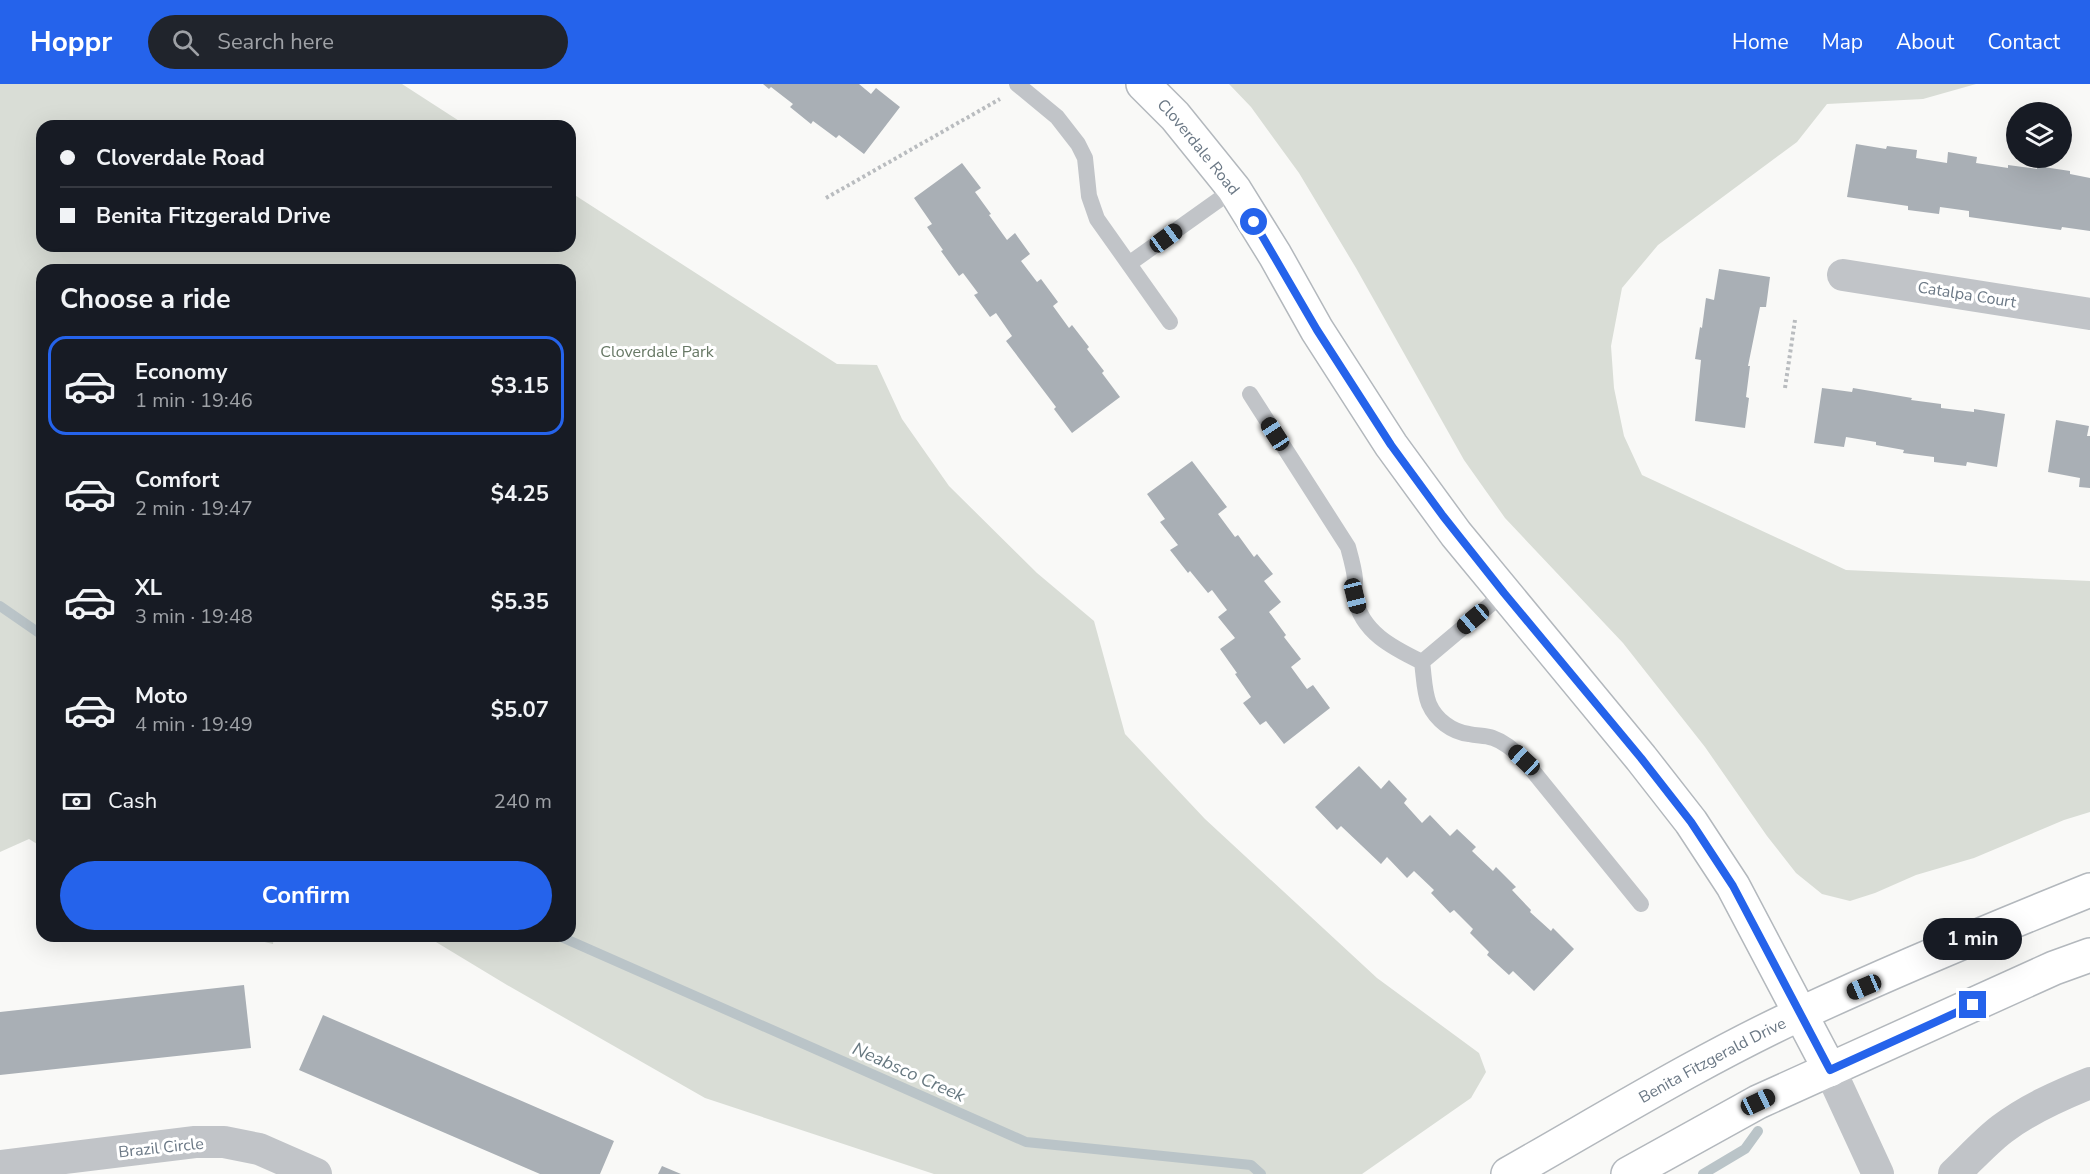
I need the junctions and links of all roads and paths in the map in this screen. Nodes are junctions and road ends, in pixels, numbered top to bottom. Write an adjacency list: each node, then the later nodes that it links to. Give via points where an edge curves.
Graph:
1 (1143, 84): 3 (street, Cloverdale Road, via 1175,116)
2 (1019, 86): 4 (path); 5 (lane, via 1057,117 1078,144 1085,158 1089,196 1097,219)
3 (1233, 189): 5 (lane); 12 (street, Cloverdale Road, via 1391,445)
4 (826, 198)
5 (1130, 263): 9 (lane)
6 (1843, 275): 7 (street, Catalpa Court)
7 (2090, 314)
8 (1795, 320): 10 (path)
9 (1170, 322)
10 (1785, 388)
11 (1250, 394): 13 (lane, via 1348,547 1360,615 1385,642)
12 (1504, 593): 13 (lane); 17 (street, Cloverdale Road, via 1691,822 1733,886)
13 (1422, 662): 15 (lane, via 1429,704 1437,717 1450,728 1485,735 1510,747)
14 (2090, 890): 17 (street, Benita Fitzgerald Drive)
15 (1641, 904)
16 (2090, 955): 18 (street)
17 (1802, 1013): 18 (street, Cloverdale Road); 22 (street, Benita Fitzgerald Drive)
18 (1830, 1070): 23 (street, via 1758,1102); 24 (street, Cloverdale Road)
19 (2090, 1083): 25 (street, via 2017,1118)
20 (0, 1166): 21 (street, Brazil Circle, via 195,1142 224,1142 259,1149)
21 (316, 1174)
22 (1508, 1174)
23 (1628, 1174)
24 (1878, 1174)
25 (1954, 1174)

